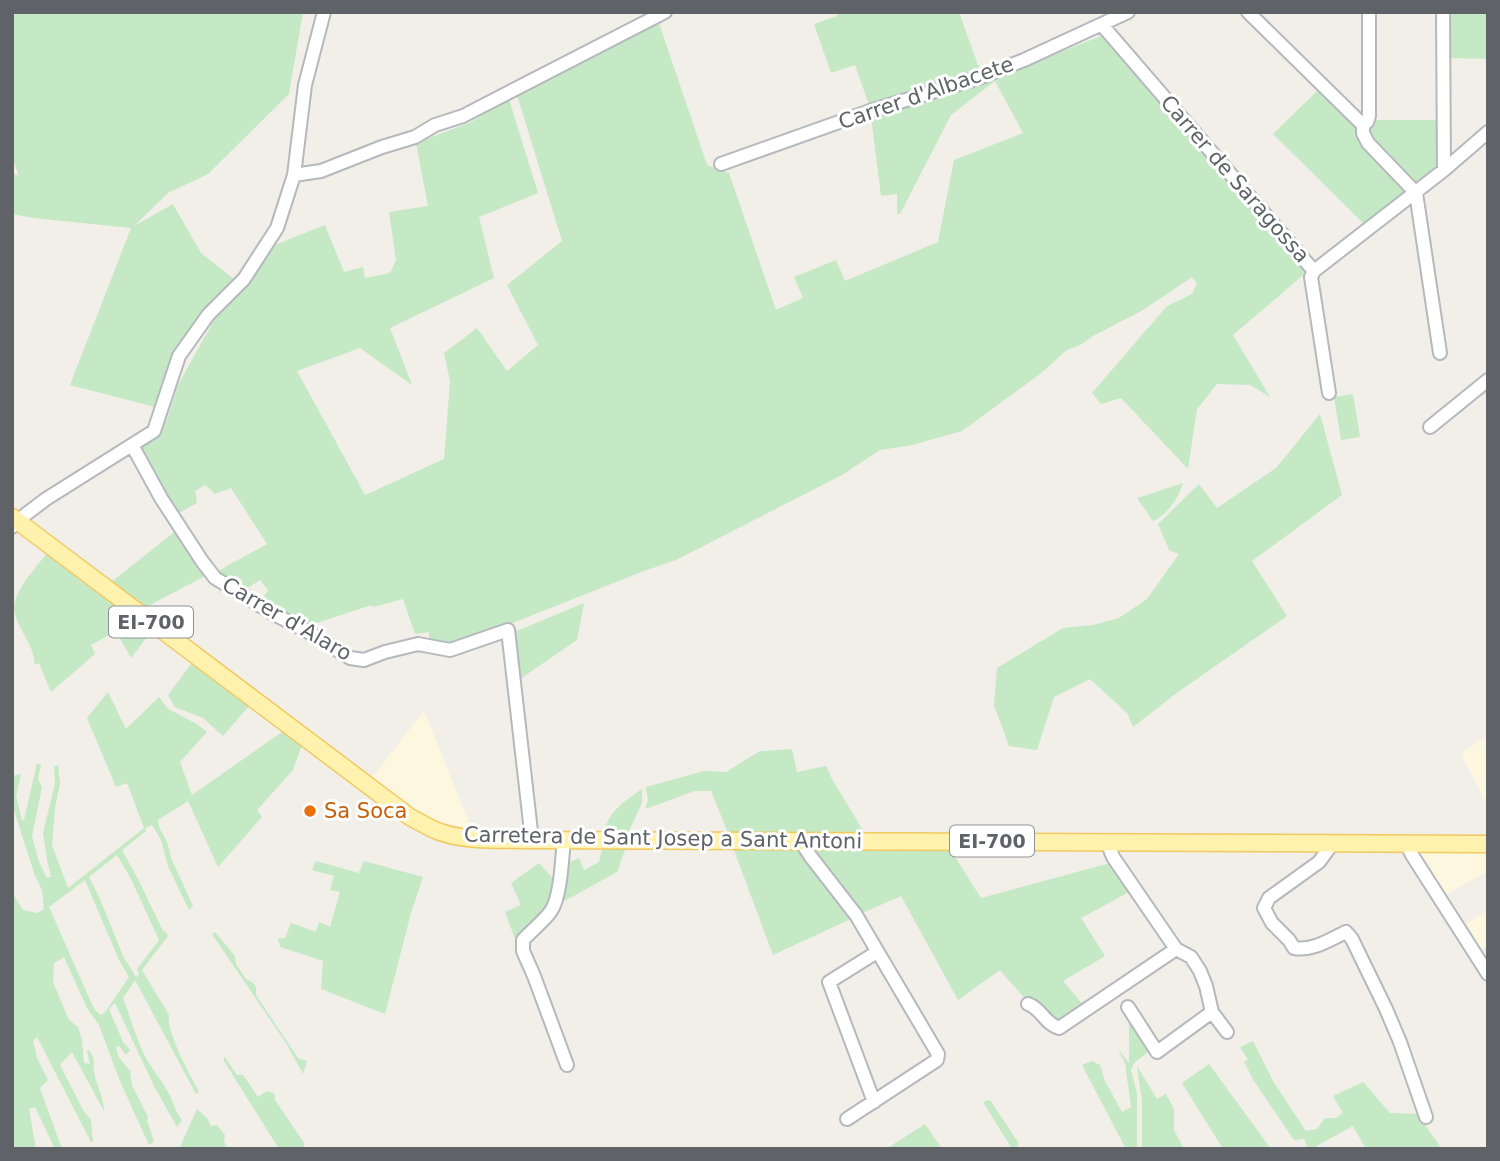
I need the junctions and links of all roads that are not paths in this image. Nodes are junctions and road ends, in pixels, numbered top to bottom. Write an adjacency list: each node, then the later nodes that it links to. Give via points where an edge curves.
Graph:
1 (324, 12): 13 (street, via 305,85)
2 (665, 12): 13 (street, via 463,116 321,171)
3 (1128, 12): 7 (street, Carrer d'Albacete)
4 (1248, 12): 9 (street)
5 (1369, 12): 9 (street, via 1370,116)
6 (1443, 12): 12 (street)
7 (1112, 15): 8 (street, Carrer d'Albacete)
8 (1102, 25): 11 (street, Carrer d'Albacete, via 981,77); 15 (street, Carrer de Saragossa)
9 (1363, 125): 14 (street, via 1368,143)
10 (1488, 132): 12 (street)
11 (721, 164)
12 (1444, 170): 14 (street)
13 (294, 175): 20 (street, via 277,228 244,279 208,315 179,356 154,431)
14 (1416, 192): 15 (street); 16 (street)
15 (1314, 271): 18 (street, Carrer de Saragossa, via 1311,277)
16 (1440, 353)
17 (1488, 380): 19 (street)
18 (1329, 393)
19 (1430, 427)
20 (132, 445): 21 (street); 23 (street, Carrer d'Alaro, via 215,578 350,658 364,660 418,644 450,650 508,630)
21 (14, 522): 23 (main road, Carretera de Sant Josep a Sant Antoni / EI-700, via 410,817 457,837)
22 (564, 839): 23 (main road, Carretera de Sant Josep a Sant Antoni / EI-700); 24 (main road, Carretera de Sant Josep a Sant Antoni / EI-700); 36 (street, via 554,904 523,940 523,951)
23 (532, 840)
24 (803, 840): 25 (main road, Carretera de Sant Josep a Sant Antoni / EI-700); 30 (street)
25 (1110, 842): 26 (main road, Carretera de Sant Josep a Sant Antoni / EI-700); 29 (street, via 1113,857)
26 (1333, 843): 27 (main road, EI-700); 38 (street, via 1319,862 1269,898 1264,908 1294,948 1315,947 1346,932 1352,939 1400,1042)
27 (1406, 843): 28 (main road, EI-700); 31 (street)
28 (1488, 844)
29 (1176, 949): 32 (street, via 1059,1028); 34 (street, via 1191,957 1200,971)
30 (877, 952): 37 (street, via 829,982); 37 (street, via 938,1054 937,1060)
31 (1488, 974)
32 (1028, 1004)
33 (1128, 1007): 34 (street, via 1157,1052)
34 (1212, 1012): 35 (street)
35 (1227, 1032)
36 (568, 1066)
37 (874, 1102): 39 (street)
38 (1426, 1117)
39 (847, 1119)

